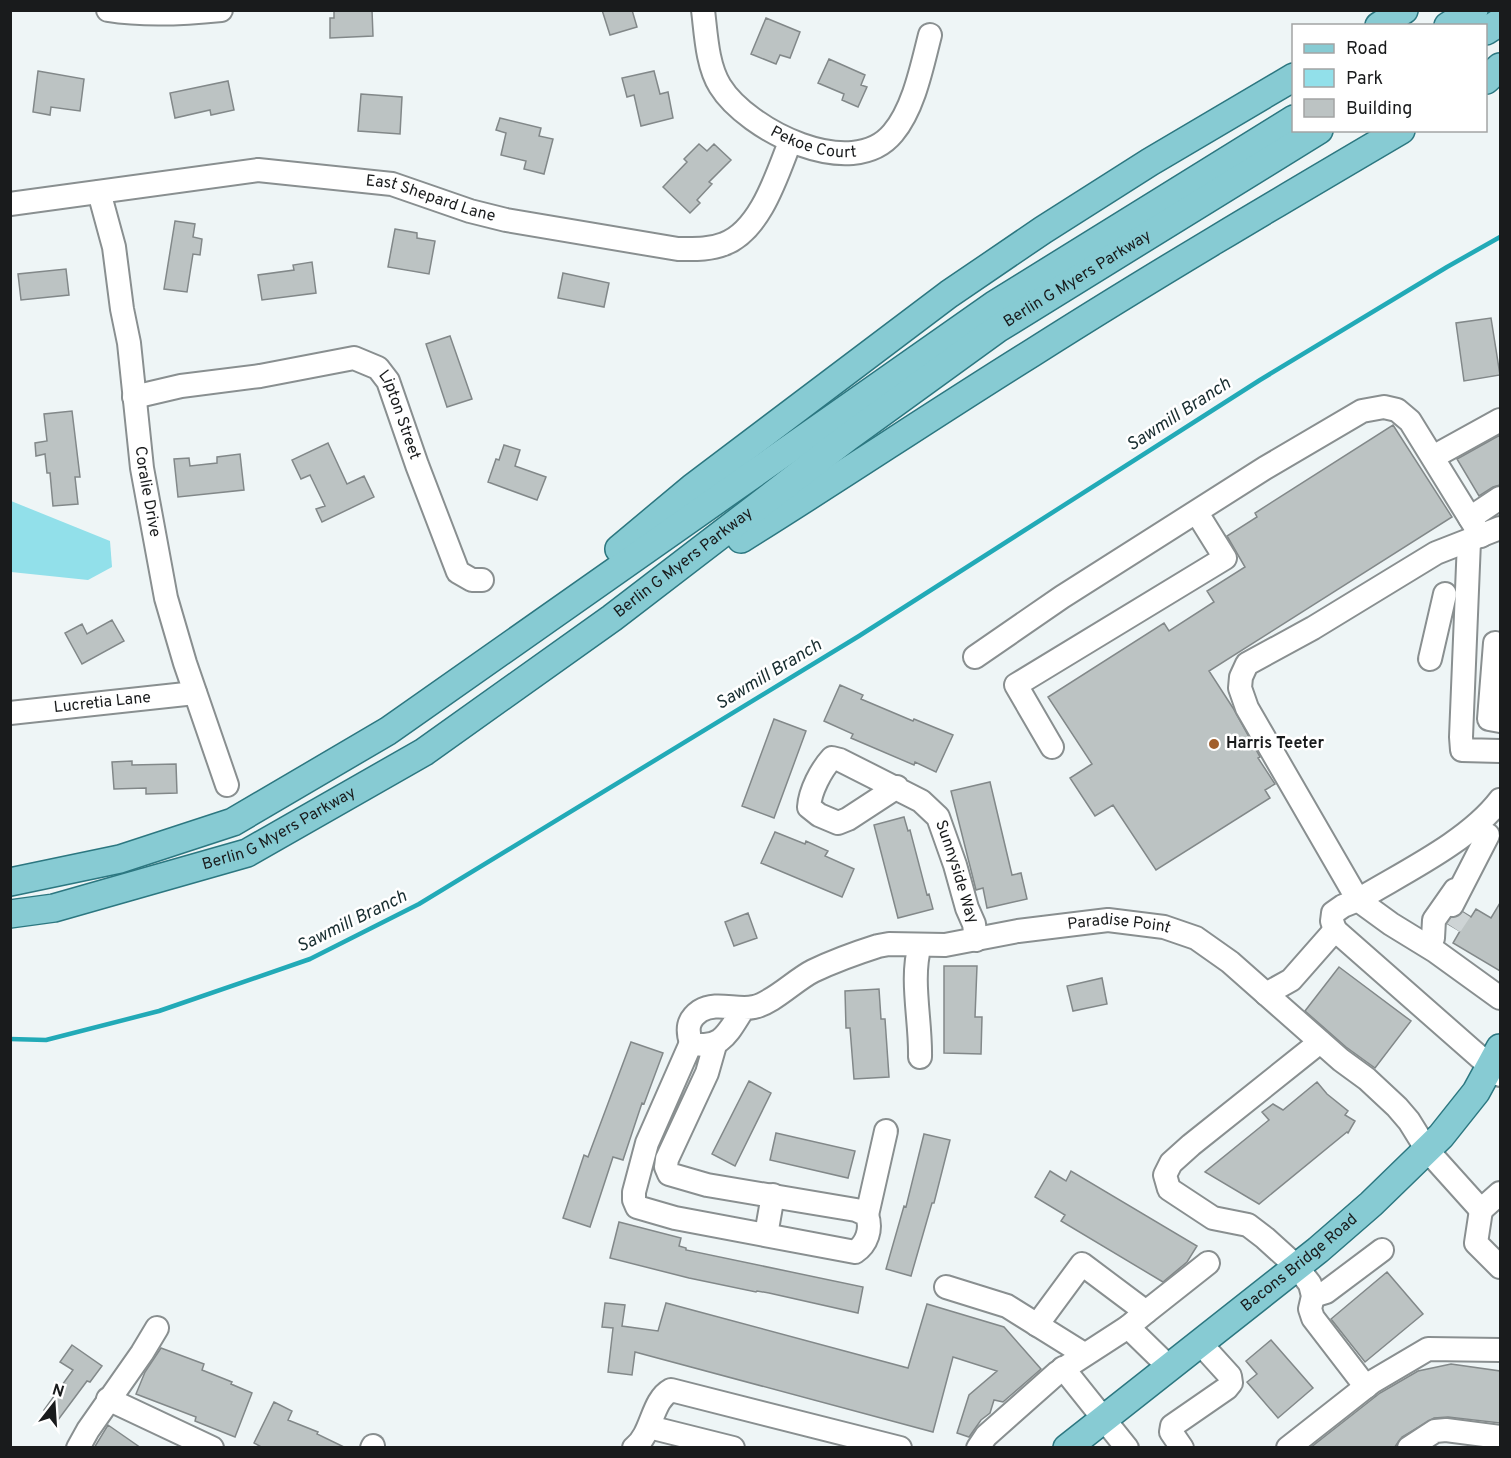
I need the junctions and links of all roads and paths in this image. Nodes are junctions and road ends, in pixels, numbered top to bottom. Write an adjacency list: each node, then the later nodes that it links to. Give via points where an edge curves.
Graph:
1 (108, 10): 2 (street, via 141,14)
2 (221, 10)
3 (703, 10): 17 (street, Pekoe Court, via 719,84 739,110)
4 (1404, 10): 7 (main road)
5 (1474, 10): 8 (main road)
6 (1500, 22): 9 (main road)
7 (1382, 24)
8 (1451, 24)
9 (1487, 30)
10 (930, 35): 17 (street, Pekoe Court, via 909,103 893,134 883,142 860,153 846,154)
11 (1500, 67): 13 (main road)
12 (1292, 78): 33 (main road, via 1150,162 949,294 692,488)
13 (1487, 80)
14 (1292, 120): 33 (main road, Berlin G Myers Parkway, via 994,305)
15 (1316, 132): 28 (main road, Berlin G Myers Parkway, via 997,329 848,437)
16 (1398, 132): 28 (main road, via 1110,304)
17 (790, 142): 18 (street, East Shepard Lane, via 754,219 725,244 704,249 678,249 506,220 392,184 258,170)
18 (99, 192): 19 (street, East Shepard Lane); 20 (street, Coralie Drive, via 114,247)
19 (10, 204)
20 (134, 397): 26 (street, Lipton Street, via 354,358 378,368 388,381 458,572 472,580); 34 (street, Coralie Drive, via 148,511 166,598)
21 (1500, 420): 22 (street)
22 (1433, 457): 24 (street, via 1410,421 1397,410 1384,407 1362,411); 25 (street)
23 (1500, 498): 25 (street)
24 (1197, 513): 31 (street); 37 (street, via 1225,558 1016,685)
25 (1480, 531): 29 (street); 46 (street, via 1248,664 1241,676 1240,688 1247,708)
26 (482, 579)
27 (1445, 594): 32 (street)
28 (612, 618): 47 (main road, Berlin G Myers Parkway, via 424,752 247,853 54,909)
29 (1465, 640): 30 (street); 38 (street, via 1462,750)
30 (1498, 644): 36 (street, via 1489,719)
31 (975, 657)
32 (1430, 659)
33 (482, 664): 45 (main road, Berlin G Myers Parkway, via 388,732 233,822 120,859)
34 (195, 693): 35 (street, Lucretia Lane); 39 (street, Coralie Drive)
35 (10, 713)
36 (1500, 721)
37 (1052, 747)
38 (1500, 751)
39 (227, 785)
40 (897, 787): 50 (street, Sunnyside Way, via 938,817 956,865)
41 (1500, 800): 42 (street, via 1491,812)
42 (1488, 833): 43 (street); 46 (street, via 1457,840)
43 (1478, 858): 44 (street); 48 (street, via 1477,870)
44 (1465, 880): 48 (street); 48 (street, via 1434,920)
45 (10, 882)
46 (1358, 900): 48 (street, via 1391,924); 49 (street, via 1333,913)
47 (10, 914)
48 (1445, 925): 53 (street)
49 (1335, 930): 52 (street, via 1291,980); 59 (street)
50 (976, 940): 51 (street, Paradise Point); 52 (street, Paradise Point, via 1100,920 1164,927 1196,938)
51 (920, 945): 54 (street, Paradise Point, via 889,944 838,960 756,1007); 58 (street, via 916,958)
52 (1266, 994): 55 (street, Paradise Point)
53 (1500, 998)
54 (744, 1008): 56 (street, Paradise Point, via 703,1009 690,1022 687,1031); 57 (street)
55 (1320, 1042): 61 (street, Paradise Point, via 1397,1107); 71 (street, via 1191,1145 1171,1163 1165,1176 1169,1189 1213,1218 1248,1225)
56 (691, 1043): 57 (street); 67 (street, Paradise Point, via 647,1143 633,1200 642,1210)
57 (715, 1045): 62 (street, via 666,1167 675,1177)
58 (920, 1057)
59 (1497, 1063): 61 (main road, Bacons Bridge Road)
60 (886, 1131): 66 (street)
61 (1426, 1150): 65 (street, Paradise Point); 71 (main road, Bacons Bridge Road, via 1371,1204)
62 (740, 1190): 64 (street); 67 (street)
63 (1500, 1193): 65 (street)
64 (773, 1195): 66 (street, via 856,1209); 68 (street)
65 (1481, 1210): 72 (street, via 1476,1244)
66 (867, 1215): 68 (street, via 867,1238 855,1252)
67 (734, 1229): 68 (street)
68 (766, 1235)
69 (1382, 1250): 74 (street, via 1326,1292)
70 (1208, 1263): 75 (street)
71 (1296, 1267): 74 (street, via 1310,1284); 79 (main road, Bacons Bridge Road)
72 (1500, 1267)
73 (946, 1287): 76 (street, via 1007,1306)
74 (1312, 1296): 84 (street, via 1313,1318)
75 (1146, 1312): 76 (street, via 1082,1264); 77 (street)
76 (1037, 1325): 81 (street)
77 (1128, 1327): 81 (street); 82 (street)
78 (157, 1328): 85 (street)
79 (1200, 1343): 82 (main road, Bacons Bridge Road); 97 (street, via 1230,1376 1231,1383 1172,1426 1171,1432)
80 (1500, 1350): 84 (street, via 1428,1349)
81 (1084, 1354): 83 (street)
82 (1169, 1367): 86 (main road, Bacons Bridge Road)
83 (1063, 1368): 86 (street); 95 (street, via 986,1436)
84 (1366, 1387): 98 (street)
85 (108, 1400): 90 (street); 91 (street)
86 (1105, 1418): 89 (main road, Bacons Bridge Road); 96 (street)
87 (649, 1427): 92 (street, via 643,1440); 93 (street); 94 (street, via 663,1395 671,1390)
88 (1500, 1437): 99 (street, via 1435,1431)
89 (1082, 1443)
90 (78, 1448)
91 (212, 1448)
92 (633, 1448)
93 (733, 1448)
94 (900, 1448)
95 (978, 1448)
96 (1127, 1448)
97 (1182, 1448)
98 (1288, 1448)
99 (1409, 1448)

